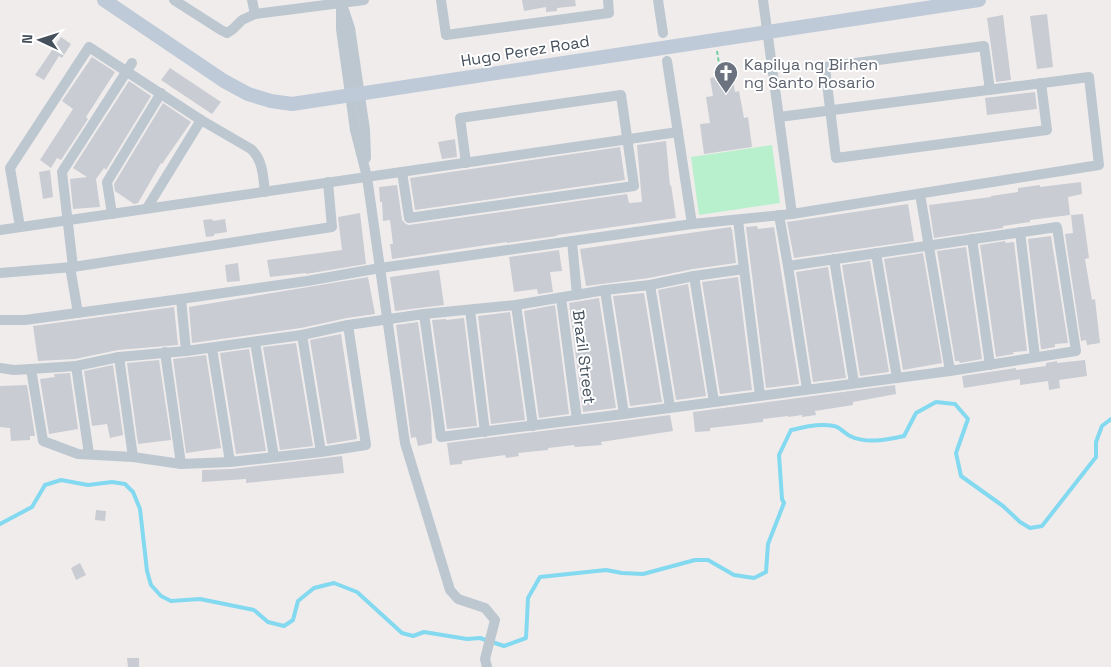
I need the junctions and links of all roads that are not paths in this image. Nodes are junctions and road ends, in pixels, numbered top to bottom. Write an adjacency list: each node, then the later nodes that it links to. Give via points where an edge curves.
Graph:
1 (104, 0): 20 (street, Hugo Perez Road, via 248,94 292,104)
2 (174, 0): 12 (street, via 227,33)
3 (252, 0): 12 (street)
4 (364, 0): 10 (street)
5 (441, 0): 6 (street, via 446,35 609,13)
6 (608, 0)
7 (658, 0): 14 (street)
8 (763, 0): 13 (street)
9 (980, 0): 13 (street, Hugo Perez Road)
10 (341, 1): 11 (street); 20 (street, via 350,28)
11 (305, 4): 12 (street)
12 (255, 14)
13 (768, 32): 20 (street, Hugo Perez Road); 22 (street)
14 (663, 33)
15 (667, 61): 24 (street)
16 (130, 67): 19 (street); 36 (street, via 62,172); 39 (street, via 88,47 10,168)
17 (1041, 83): 18 (street); 21 (street, via 1048,130 836,158); 31 (street, via 1089,76 1099,165)
18 (990, 90): 21 (street); 21 (street, via 984,46 825,66)
19 (161, 93): 23 (street); 33 (street, via 107,182)
20 (355, 94): 28 (street, via 365,130)
21 (830, 110): 22 (street)
22 (779, 117): 34 (street)
23 (201, 120): 30 (street, via 251,148 261,163); 32 (street)
24 (678, 132): 25 (street); 38 (street)
25 (627, 140): 26 (street); 26 (street, via 621,95 460,118); 27 (street, via 634,186 409,218)
26 (466, 163): 27 (street)
27 (402, 172): 28 (street)
28 (367, 177): 29 (street); 49 (street)
29 (328, 182): 30 (street); 48 (street, via 332,227)
30 (266, 192): 32 (street)
31 (920, 194): 34 (street); 44 (street)
32 (147, 208): 33 (street)
33 (112, 214): 36 (street)
34 (792, 214): 35 (street)
35 (779, 215): 37 (street); 47 (street)
36 (68, 220): 39 (street); 48 (street)
37 (738, 220): 38 (street); 50 (street)
38 (692, 224): 43 (street)
39 (20, 227): 40 (street)
40 (0, 230)
41 (1020, 232): 42 (street); 71 (street); 71 (street, via 1058,226 1076,350)
42 (972, 239): 44 (street); 72 (street)
43 (572, 241): 49 (street); 55 (street)
44 (928, 246): 45 (street); 76 (street)
45 (876, 253): 46 (street); 77 (street)
46 (834, 259): 47 (street); 78 (street)
47 (788, 266): 79 (street)
48 (72, 267): 51 (street); 60 (street)
49 (380, 268): 57 (street); 63 (street)
50 (744, 269): 52 (street); 80 (street)
51 (0, 274)
52 (694, 276): 53 (street); 81 (street)
53 (650, 285): 54 (street); 82 (street)
54 (606, 290): 55 (street); 83 (street)
55 (577, 295): 56 (street)
56 (562, 298): 58 (street); 84 (street, Brazil Street)
57 (181, 299): 60 (street); 68 (street)
58 (516, 305): 59 (street); 85 (street)
59 (470, 310): 61 (street); 86 (street)
60 (78, 313): 62 (street)
61 (424, 314): 63 (street); 86 (street, via 440,437)
62 (0, 320)
63 (388, 320): 64 (street); 93 (street, via 406,443 450,590 458,599 485,608 495,620 485,659)
64 (348, 325): 65 (street); 87 (street, via 366,445)
65 (302, 335): 66 (street); 87 (street)
66 (255, 342): 67 (street); 90 (street)
67 (212, 348): 68 (street); 91 (street)
68 (186, 351): 69 (street)
69 (164, 352): 70 (street); 92 (street)
70 (119, 357): 73 (street); 89 (street)
71 (1036, 357): 72 (street)
72 (990, 365): 76 (street)
73 (76, 366): 75 (street); 88 (street)
74 (0, 368): 75 (street)
75 (31, 369): 88 (street, via 42,441 78,454)
76 (950, 371): 77 (street)
77 (897, 378): 78 (street)
78 (854, 383): 79 (street)
79 (807, 389): 80 (street)
80 (760, 395): 81 (street)
81 (714, 402): 82 (street)
82 (670, 407): 83 (street)
83 (624, 414): 84 (street)
84 (577, 420): 85 (street)
85 (533, 426): 86 (street)
86 (485, 432)
87 (321, 452): 90 (street)
88 (89, 454): 89 (street)
89 (133, 457): 92 (street)
90 (274, 457): 91 (street)
91 (230, 462): 92 (street)
92 (181, 464)
93 (487, 667)

